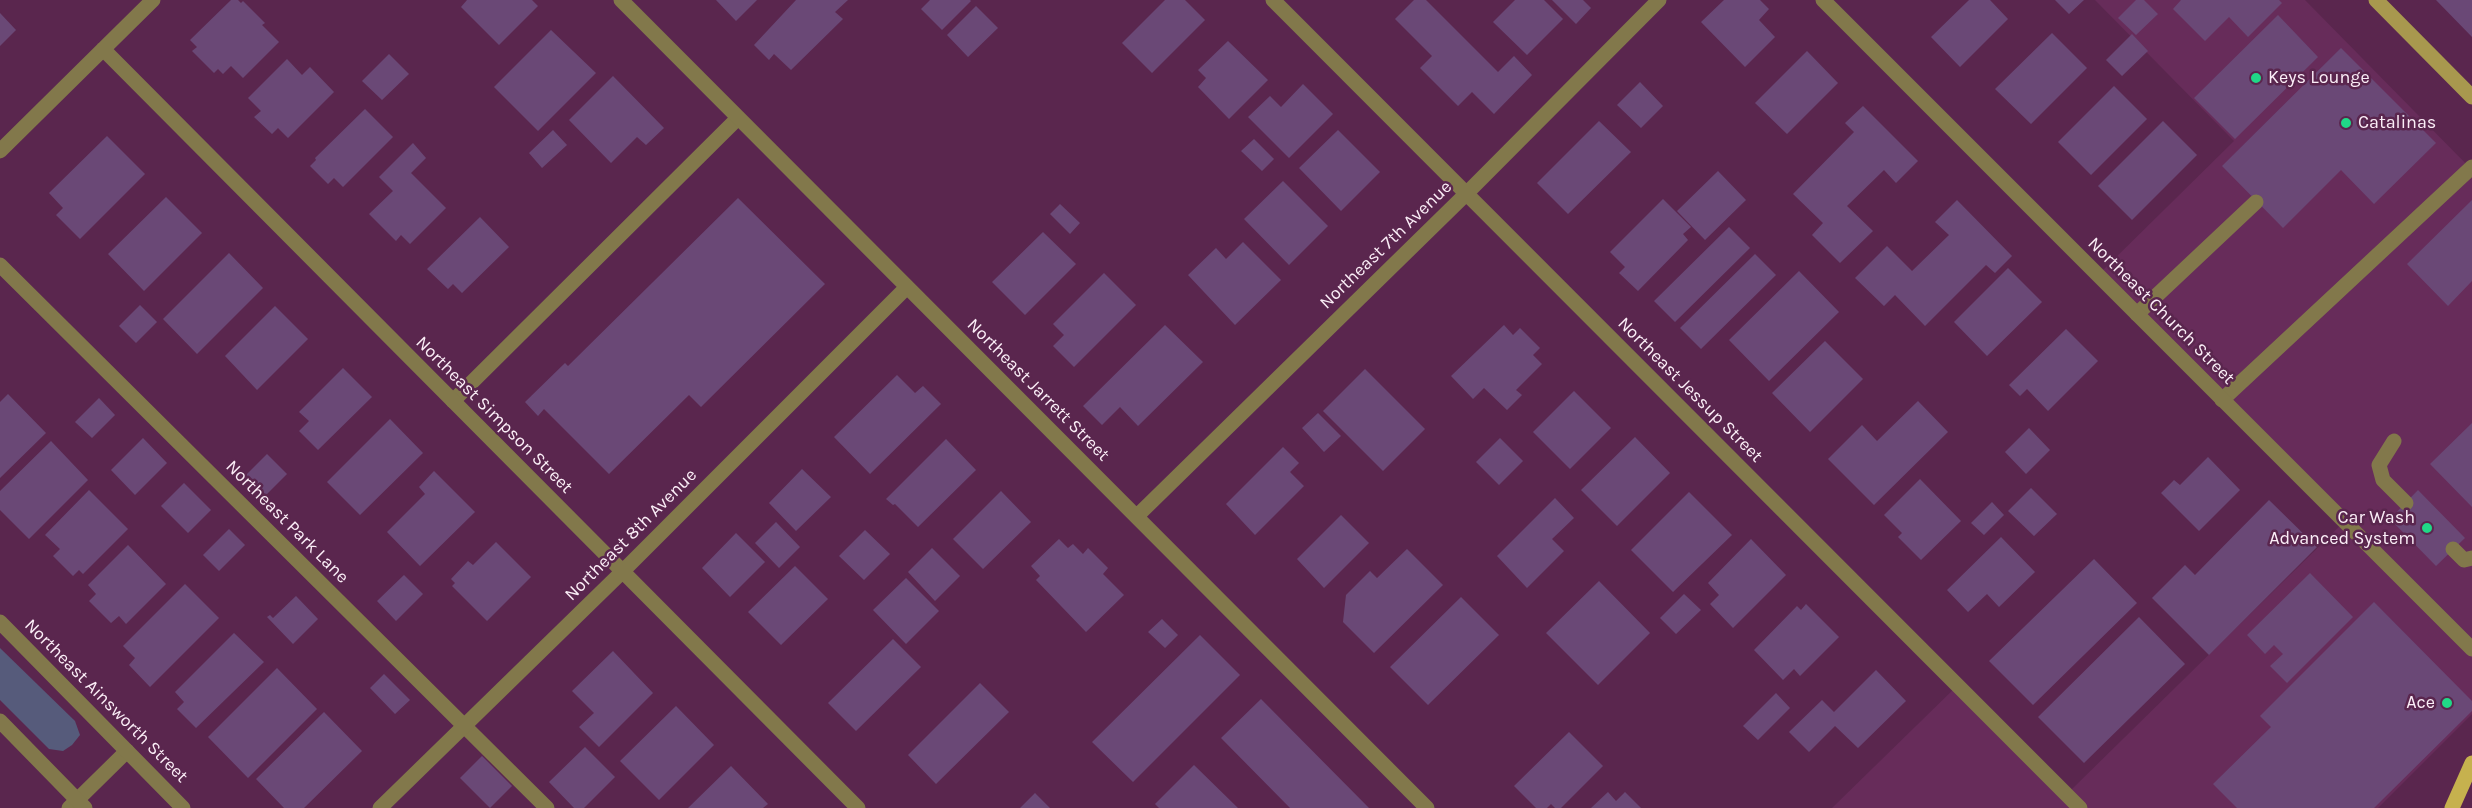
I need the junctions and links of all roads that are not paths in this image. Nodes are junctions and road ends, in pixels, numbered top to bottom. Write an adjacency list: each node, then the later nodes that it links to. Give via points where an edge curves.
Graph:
1 (153, 0): 7 (street)
2 (621, 0): 9 (street, Northeast Jarrett Street)
3 (1273, 0): 12 (street, Northeast Jessup Street)
4 (1659, 0): 12 (street, Northeast 7th Avenue)
5 (1823, 0): 16 (street, Northeast Church Street)
6 (2376, 0): 8 (main road)
7 (103, 49): 10 (street); 18 (street, Northeast Simpson Street)
8 (2472, 97)
9 (738, 118): 15 (street, Northeast Jarrett Street); 18 (street)
10 (0, 151)
11 (2472, 167): 17 (street)
12 (1466, 194): 21 (street, Northeast 7th Avenue); 37 (street, Northeast Jessup Street)
13 (2256, 202): 16 (street)
14 (0, 265): 28 (street, Northeast Park Lane)
15 (907, 287): 21 (street, Northeast Jarrett Street); 24 (street, Northeast 8th Avenue)
16 (2137, 314): 17 (street, Northeast Church Street)
17 (2222, 400): 26 (street, Northeast Church Street)
18 (453, 401): 24 (street, Northeast Simpson Street)
19 (2394, 441): 20 (street, via 2379,465 2383,480)
20 (2406, 503)
21 (1137, 516): 32 (street, Northeast Jarrett Street)
22 (2453, 549): 23 (street, via 2463,560)
23 (2472, 558)
24 (622, 572): 28 (street, Northeast 8th Avenue); 36 (street, Northeast Simpson Street)
25 (0, 622): 29 (street, Northeast Ainsworth Street)
26 (2472, 649)
27 (0, 721): 31 (street)
28 (464, 725): 34 (street, Northeast 8th Avenue); 35 (street, Northeast Park Lane)
29 (127, 751): 31 (street); 33 (street, Northeast Ainsworth Street)
30 (2472, 764): 38 (main road)
31 (77, 805)
32 (1421, 806)
33 (183, 808)
34 (380, 808)
35 (547, 808)
36 (858, 808)
37 (2080, 808)
38 (2452, 808)

